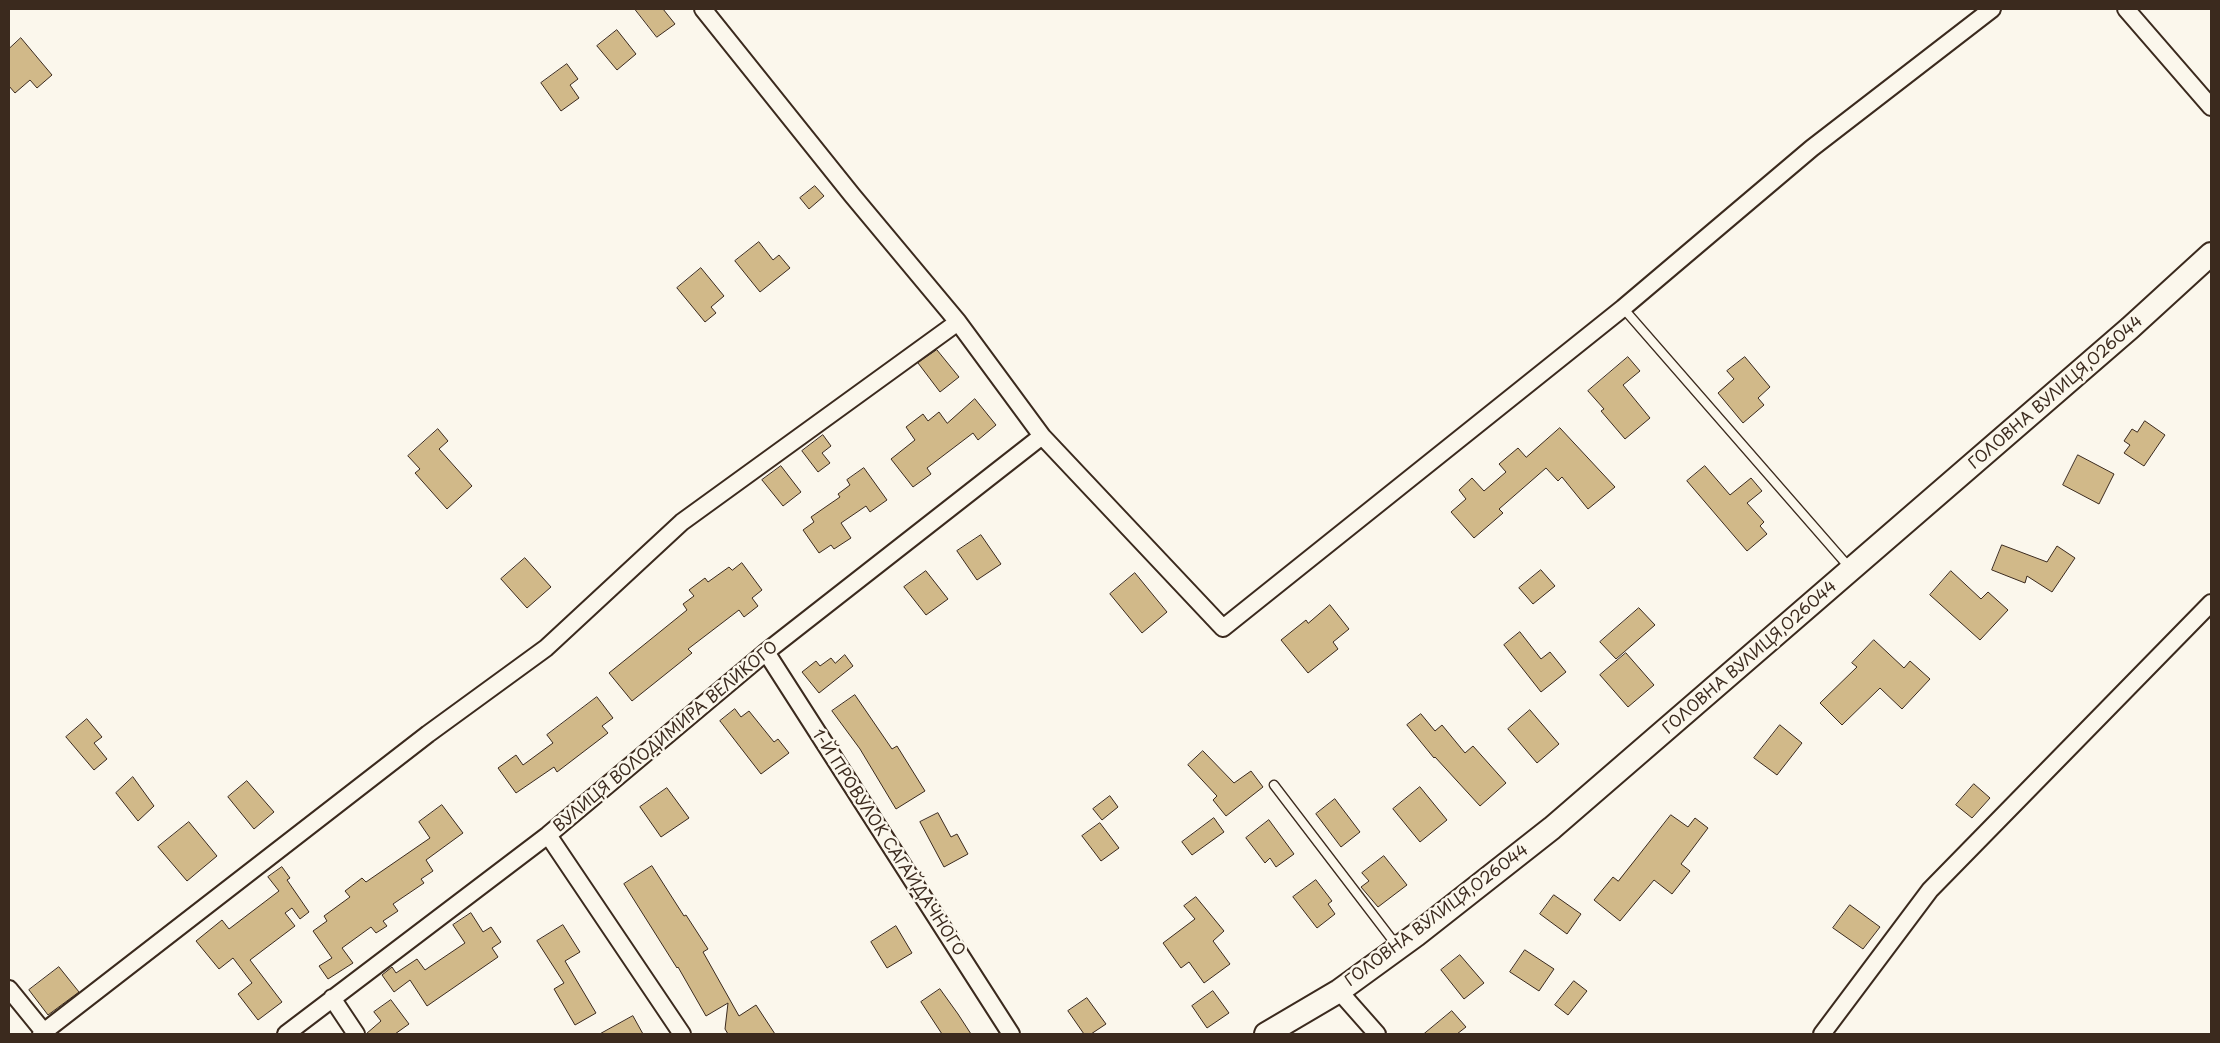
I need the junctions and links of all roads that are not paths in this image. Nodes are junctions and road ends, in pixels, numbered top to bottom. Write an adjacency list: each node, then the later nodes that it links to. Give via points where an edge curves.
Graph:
1 (703, 9): 7 (street)
2 (1992, 9): 6 (street, via 1812,148)
3 (2126, 9): 4 (street)
4 (2211, 107)
5 (2211, 254): 9 (main road, ГОЛОВНА ВУЛИЦЯ,О26044)
6 (1623, 308): 8 (street, via 1223,628); 9 (lane)
7 (958, 322): 8 (street); 18 (street, via 682,522 546,648 428,734)
8 (1042, 436): 11 (street, ВУЛИЦЯ ВОЛОДИМИРА ВЕЛИКОГО)
9 (1852, 571): 14 (main road, ГОЛОВНА ВУЛИЦЯ,О26044, via 1552,828)
10 (2211, 603): 25 (street, via 1930,890)
11 (766, 652): 13 (street, ВУЛИЦЯ ВОЛОДИМИРА ВЕЛИКОГО); 22 (street, 1-Й ПРОВУЛОК САГАЙДАЧНОГО)
12 (1274, 785): 14 (lane)
13 (548, 835): 17 (street, ВУЛИЦЯ ВОЛОДИМИРА ВЕЛИКОГО); 21 (street)
14 (1398, 948): 16 (main road, ГОЛОВНА ВУЛИЦЯ,О26044)
15 (9, 989): 18 (street)
16 (1339, 991): 23 (main road, ГОЛОВНА ВУЛИЦЯ,О26044); 24 (street)
17 (332, 998): 19 (street, ВУЛИЦЯ ВОЛОДИМИРА ВЕЛИКОГО); 20 (street)
18 (43, 1033)
19 (286, 1034)
20 (356, 1034)
21 (682, 1034)
22 (1011, 1034)
23 (1266, 1034)
24 (1377, 1034)
25 (1822, 1034)

